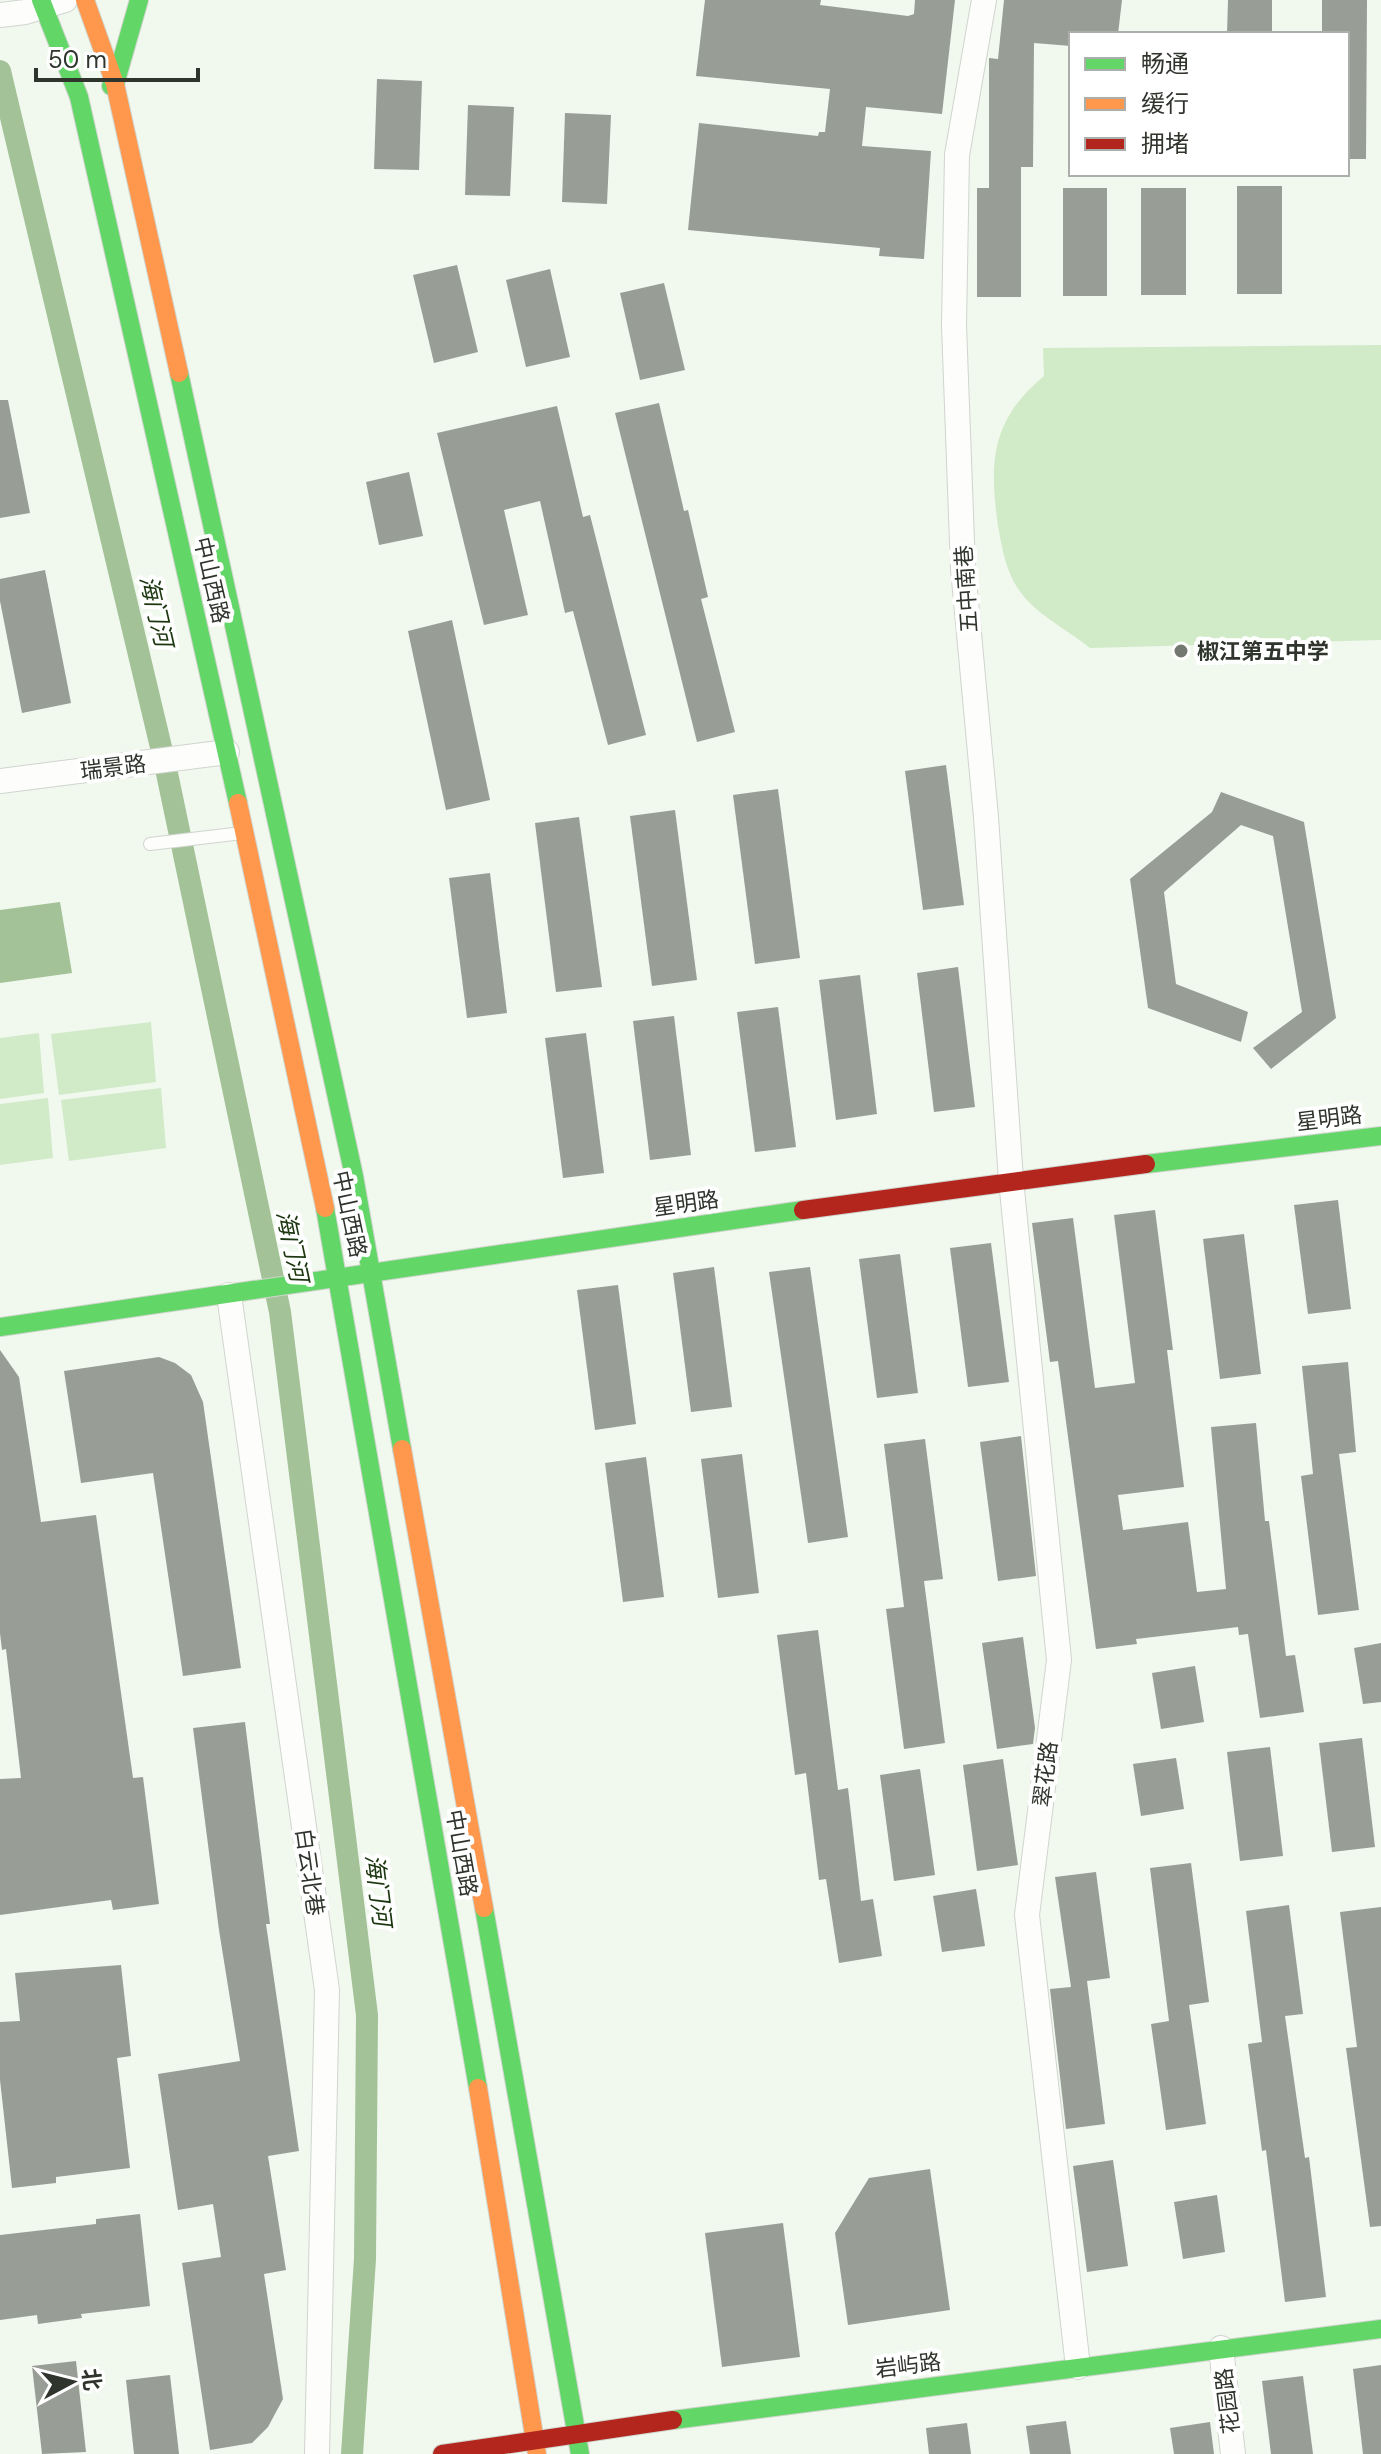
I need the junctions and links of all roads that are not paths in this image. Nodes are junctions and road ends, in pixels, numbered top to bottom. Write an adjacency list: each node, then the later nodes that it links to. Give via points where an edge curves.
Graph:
1 (85, 0): 6 (main road, 中山西路)
2 (139, 0): 6 (main road)
3 (984, 0): 13 (street, 五中南巷, via 957,155 954,325 963,569)
4 (44, 5): 5 (street); 7 (main road, 中山西路)
5 (0, 15)
6 (115, 84): 7 (main road); 14 (main road, 中山西路)
7 (79, 97): 8 (main road, 中山西路)
8 (227, 752): 9 (street, 瑞景路); 10 (main road, 中山西路)
9 (0, 781)
10 (243, 833): 11 (lane); 15 (main road, 中山西路)
11 (150, 844)
12 (1381, 1136): 13 (main road, 星明路)
13 (1011, 1180): 14 (main road, 星明路); 20 (street, 翠花路, via 1059,1660 1027,1915)
14 (373, 1274): 15 (main road, 星明路); 21 (main road, 中山西路)
15 (331, 1281): 16 (main road, 星明路); 22 (main road, 中山西路, via 501,2221)
16 (229, 1295): 17 (main road, 星明路); 23 (street, 白云北巷, via 327,1990)
17 (0, 1327)
18 (1381, 2329): 19 (main road, 岩屿路)
19 (1221, 2348): 20 (main road, 岩屿路); 26 (street, 花园路)
20 (1078, 2367): 21 (main road, 岩屿路)
21 (574, 2433): 22 (main road, 岩屿路); 25 (main road, 中山西路)
22 (536, 2448): 24 (main road, 岩屿路)
23 (317, 2454)
24 (442, 2454)
25 (580, 2454)
26 (1233, 2454)

